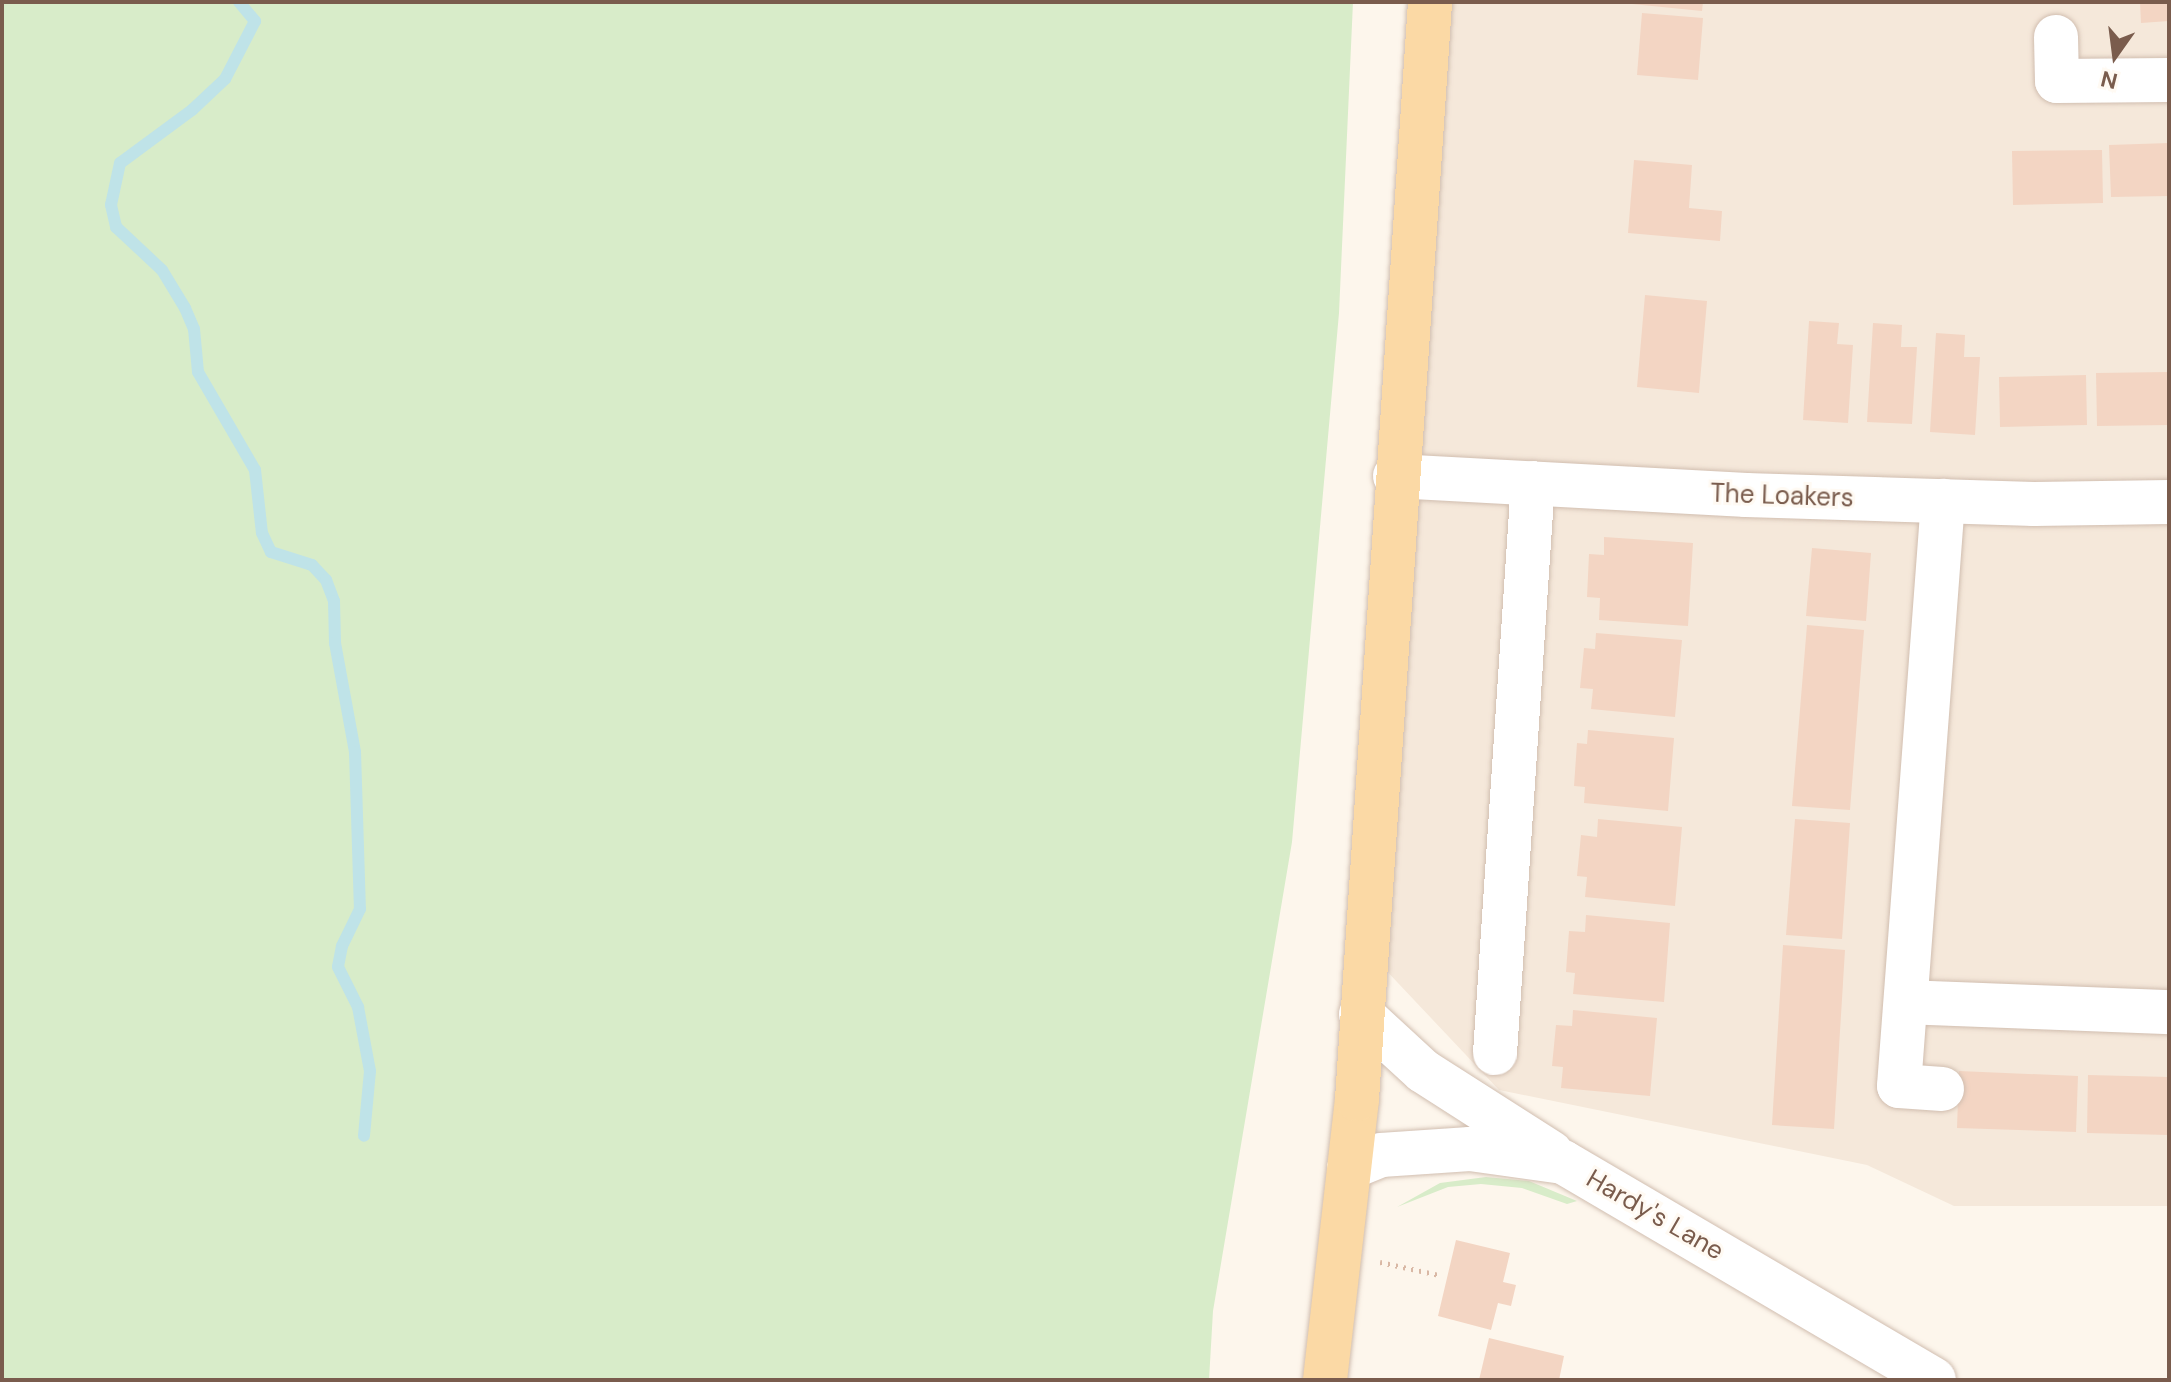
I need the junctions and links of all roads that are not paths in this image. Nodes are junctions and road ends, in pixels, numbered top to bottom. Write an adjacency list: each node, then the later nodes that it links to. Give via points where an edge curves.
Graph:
1 (1430, 2): 4 (main road)
2 (2056, 37): 3 (street, via 2057,81)
3 (2169, 80)
4 (1395, 476): 5 (street, The Loakers); 10 (main road)
5 (1533, 483): 6 (street, The Loakers); 11 (street)
6 (1943, 501): 7 (street, The Loakers); 8 (street)
7 (2169, 502)
8 (1906, 1002): 9 (street); 12 (street, via 1899,1086)
9 (2169, 1012)
10 (1361, 1014): 13 (street, via 1423,1071); 14 (main road)
11 (1495, 1053)
12 (1942, 1089)
13 (1563, 1162): 14 (street, Hardy's Lane, via 1470,1149 1381,1155); 16 (street, Hardy's Lane)
14 (1349, 1168): 15 (main road)
15 (1325, 1380)
16 (1934, 1380)

